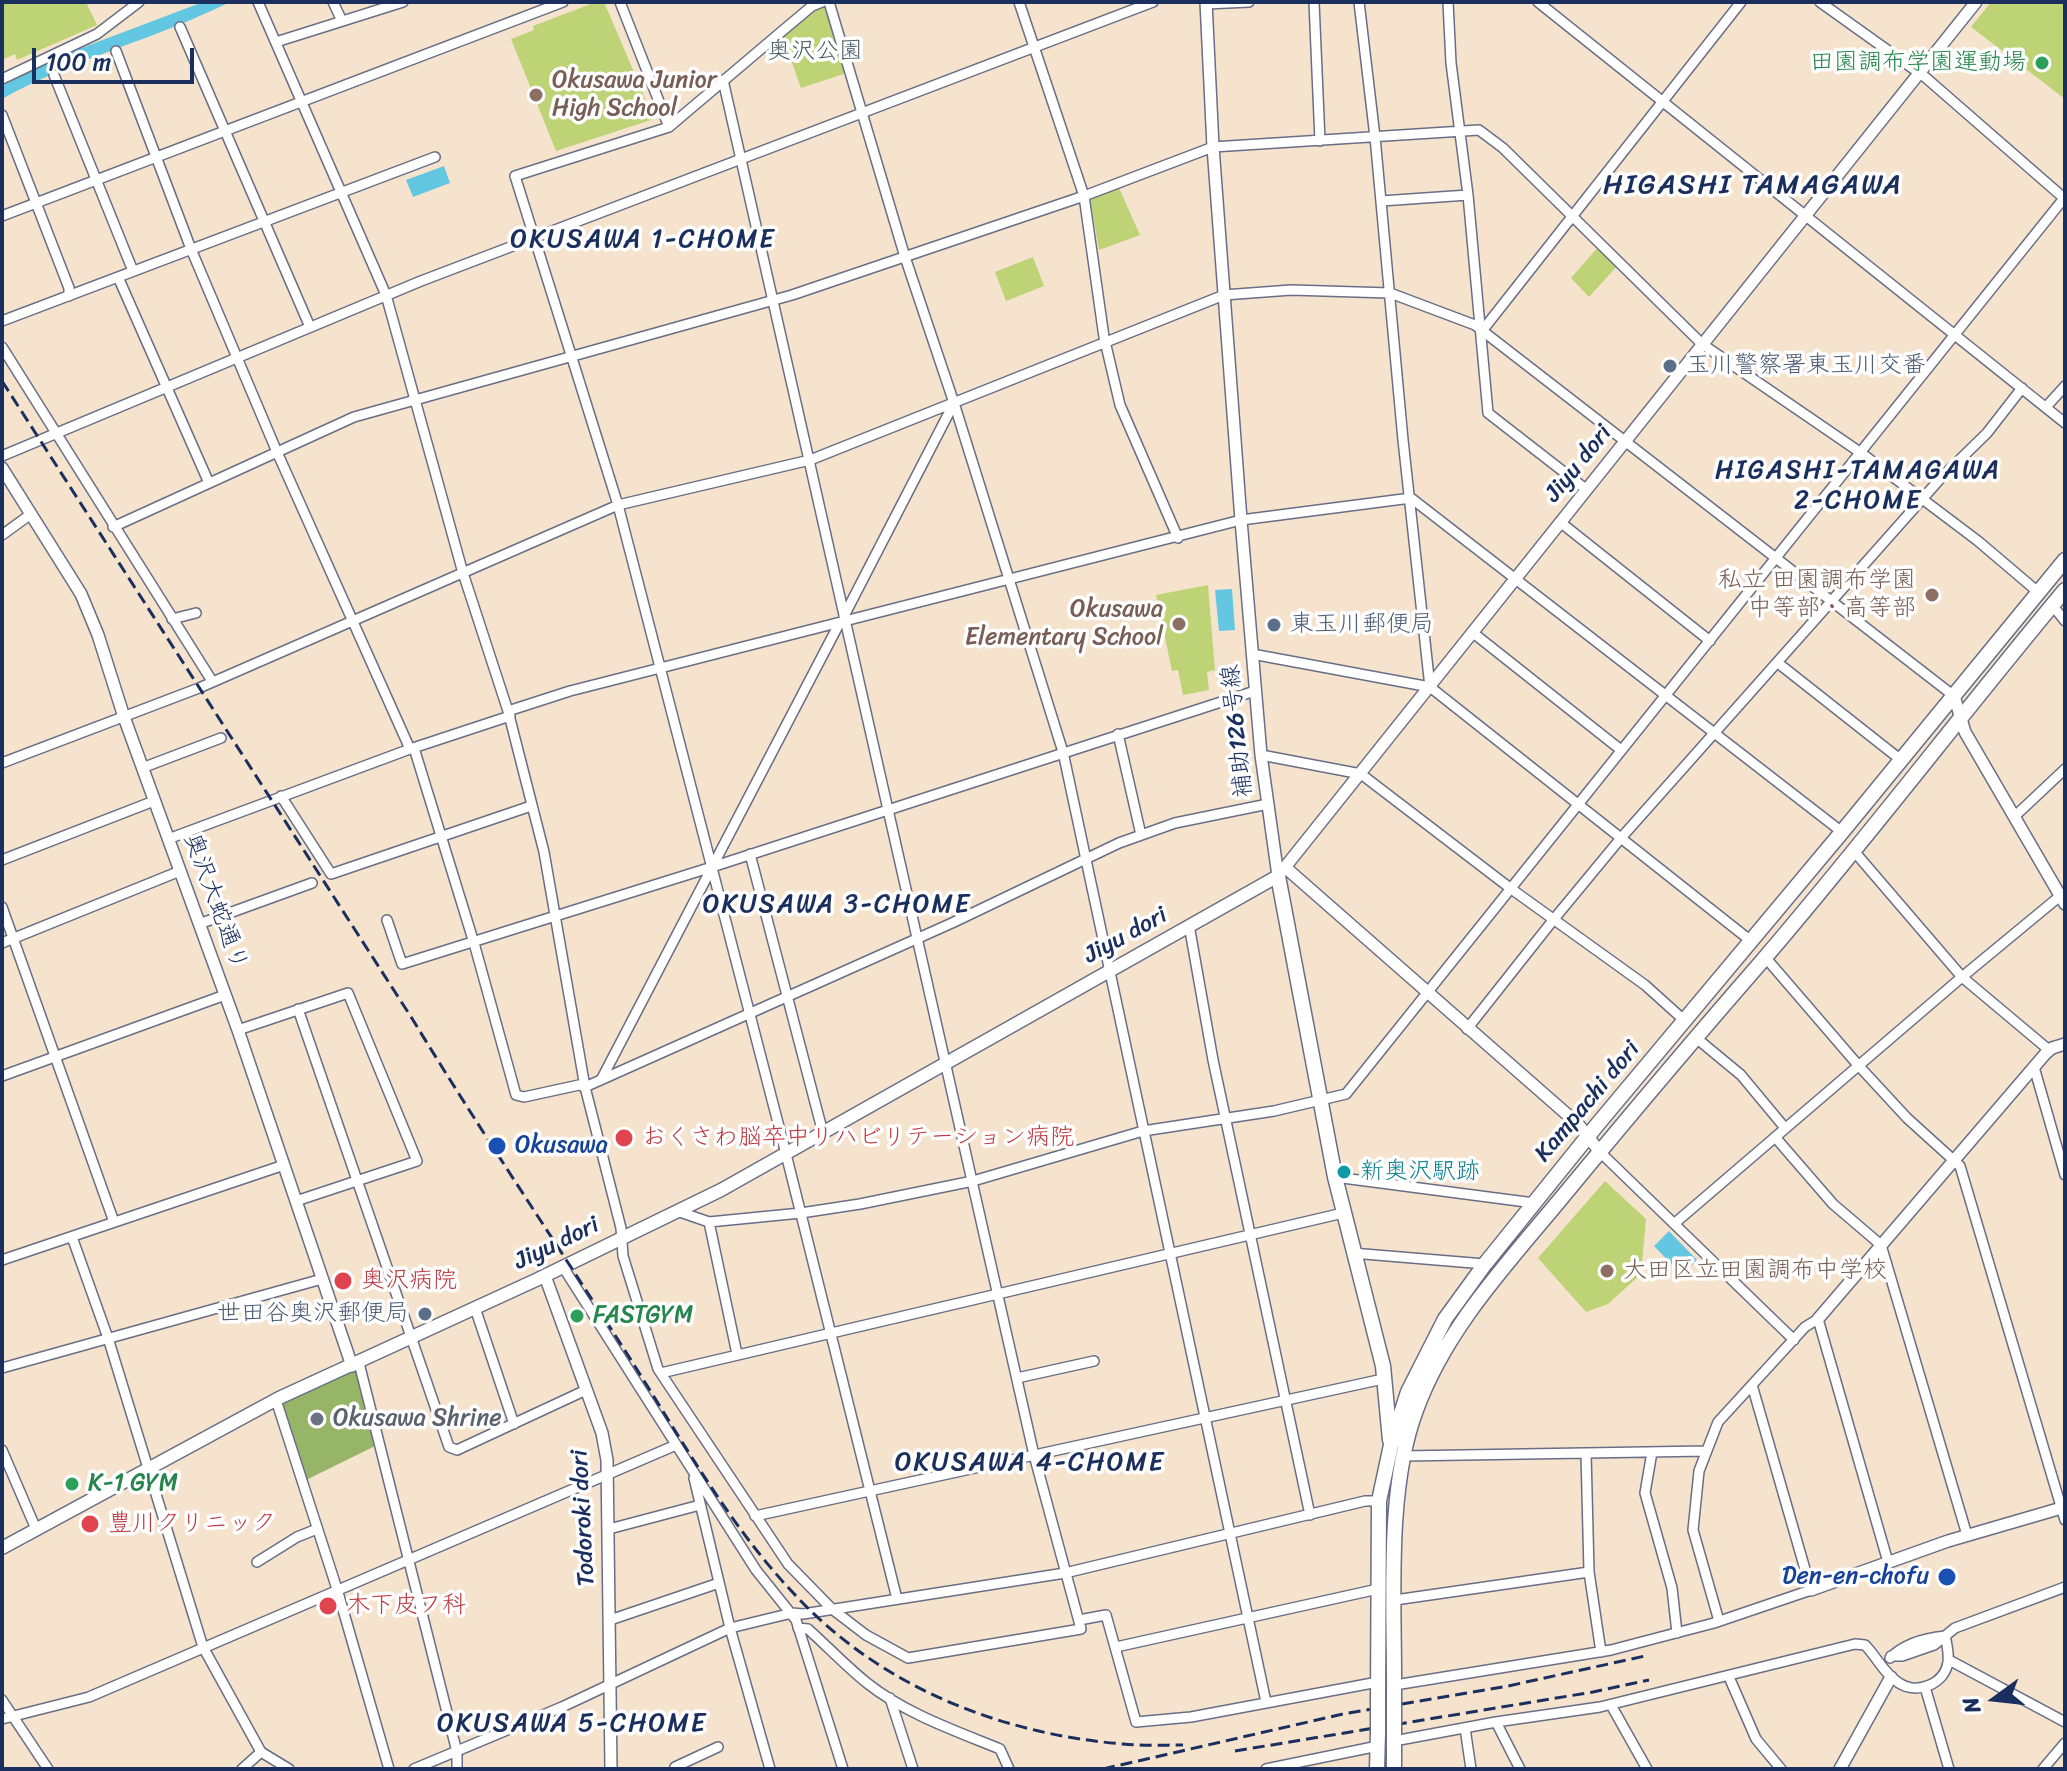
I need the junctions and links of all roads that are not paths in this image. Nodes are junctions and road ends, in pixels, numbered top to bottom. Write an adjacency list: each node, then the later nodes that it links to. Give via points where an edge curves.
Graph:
1 (139, 2): 27 (street, via 97,34)
2 (258, 2): 22 (street)
3 (333, 2): 20 (street)
4 (403, 2): 20 (street)
5 (563, 2): 29 (street)
6 (620, 2): 33 (street)
7 (829, 2): 31 (street)
8 (1019, 2): 23 (street)
9 (1153, 2): 23 (street)
10 (1249, 2): 18 (street)
11 (1314, 2): 37 (street)
12 (1359, 2): 36 (street)
13 (1448, 2): 35 (street)
14 (1538, 2): 30 (street)
15 (1741, 2): 30 (street)
16 (1820, 2): 25 (street)
17 (814, 3): 28 (street)
18 (1206, 3): 38 (street, 補助126号線)
19 (1972, 3): 25 (street, Jiyu dori)
20 (342, 21): 22 (street)
21 (180, 27): 34 (street)
22 (276, 42): 29 (street)
23 (1034, 47): 31 (street); 45 (street)
24 (116, 51): 39 (street)
25 (1919, 73): 46 (street); 50 (street, Jiyu dori)
26 (54, 75): 42 (street)
27 (2, 79)
28 (723, 80): 33 (street); 41 (street)
29 (302, 101): 34 (street); 43 (street)
30 (1662, 102): 50 (street); 51 (street)
31 (863, 114): 41 (street); 55 (street)
32 (2, 115): 48 (street)
33 (669, 127): 53 (street, via 515,176)
34 (225, 132): 39 (street); 52 (street)
35 (1460, 132): 36 (street); 44 (street); 51 (street, via 1479,130 1491,137)
36 (1375, 137): 37 (street); 47 (street)
37 (1320, 141): 38 (street)
38 (1213, 147): 45 (street); 60 (street, 補助126号線)
39 (155, 157): 42 (street); 54 (street)
40 (435, 157): 43 (street)
41 (741, 159): 53 (street); 62 (street)
42 (96, 180): 48 (street); 56 (street)
43 (342, 192): 52 (street); 59 (street)
44 (1468, 195): 47 (street); 65 (street)
45 (1084, 196): 55 (street); 67 (street)
46 (2065, 198): 66 (street)
47 (1381, 201): 58 (street)
48 (37, 202): 49 (street); 61 (street)
49 (2, 216)
50 (1804, 216): 66 (street); 68 (street, Jiyu dori)
51 (1571, 217): 65 (street); 68 (street)
52 (263, 222): 54 (street); 64 (street)
53 (534, 238): 59 (street); 70 (street)
54 (191, 249): 56 (street); 71 (street)
55 (905, 257): 62 (street); 76 (street)
56 (133, 271): 57 (street)
57 (118, 277): 61 (street); 73 (street)
58 (1390, 293): 60 (street, via 1291,290); 65 (street); 88 (street)
59 (386, 295): 64 (street); 75 (street)
60 (1224, 295): 67 (street); 92 (street, 補助126号線)
61 (69, 296): 63 (street)
62 (773, 300): 70 (street); 84 (street)
63 (2, 321)
64 (310, 327): 71 (street)
65 (1482, 331): 80 (street); 87 (street, via 1488,413)
66 (1954, 335): 74 (street); 82 (street)
67 (1106, 342): 76 (street); 96 (street, via 1120,405)
68 (1702, 344): 80 (street, Jiyu dori); 82 (street)
69 (2, 347): 79 (street)
70 (571, 357): 75 (street); 90 (street)
71 (237, 358): 73 (street); 81 (street)
72 (2065, 386): 77 (street)
73 (166, 387): 79 (street); 86 (street)
74 (2022, 388): 77 (street); 89 (street)
75 (415, 399): 81 (street, via 354,417); 99 (street)
76 (954, 403): 84 (street); 101 (street); 108 (street)
77 (2046, 407): 78 (street)
78 (2065, 423)
79 (54, 434): 83 (street); 94 (street)
80 (1626, 442): 87 (street, Jiyu dori); 97 (street)
81 (277, 452): 86 (street); 109 (street)
82 (1861, 453): 89 (street); 97 (street)
83 (2, 456)
84 (810, 460): 90 (street); 108 (street)
85 (2, 468): 91 (street, 奥沢大蛇通り)
86 (209, 483): 94 (street)
87 (1587, 490): 93 (street, Jiyu dori)
88 (1411, 498): 92 (street); 100 (street); 117 (street)
89 (1921, 501): 103 (street); 104 (street)
90 (618, 505): 99 (street); 115 (street)
91 (31, 514): 95 (street); 122 (street, 奥沢大蛇通り, via 81,594)
92 (1241, 520): 96 (street); 113 (street, 補助126号線)
93 (1560, 522): 100 (street, Jiyu dori); 112 (street)
94 (113, 527): 107 (street)
95 (2, 535)
96 (1178, 538): 101 (street)
97 (1775, 558): 104 (street); 112 (street)
98 (2065, 560): 103 (main road, Kampachi dori)
99 (463, 573): 109 (street); 121 (street)
100 (1515, 579): 111 (street, Jiyu dori); 119 (street)
101 (1008, 580): 108 (street); 129 (street)
102 (2065, 590): 105 (main road, Kampachi dori)
103 (2038, 592): 120 (main road, Kampachi dori)
104 (1832, 601): 114 (street); 120 (street)
105 (2052, 605): 110 (street); 123 (main road, Kampachi dori)
106 (196, 613): 107 (street)
107 (172, 619): 116 (street)
108 (843, 620): 115 (street); 141 (street); 152 (street)
109 (353, 621): 116 (street); 127 (street)
110 (2065, 621)
111 (1472, 632): 117 (street, Jiyu dori); 128 (street)
112 (1710, 641): 119 (street)
113 (1252, 654): 117 (street); 118 (street, 補助126号線)
114 (1778, 663): 124 (street); 131 (street)
115 (660, 670): 121 (street, via 570,691); 152 (street)
116 (212, 681): 122 (street)
117 (1430, 687): 135 (street, Jiyu dori); 139 (street)
118 (1255, 691): 125 (street); 130 (street, 補助126号線)
119 (1665, 695): 124 (street); 128 (street)
120 (1954, 696): 123 (street); 131 (main road, Kampachi dori)
121 (509, 714): 127 (street); 140 (street)
122 (124, 717): 132 (street); 133 (street, 奥沢大蛇通り)
123 (1961, 717): 142 (street); 148 (main road, Kampachi dori)
124 (1715, 733): 143 (street); 146 (street)
125 (1118, 734): 129 (street); 144 (street)
126 (221, 738): 133 (street)
127 (412, 749): 136 (street); 145 (street)
128 (1621, 750): 139 (street)
129 (1063, 752): 141 (street); 150 (street)
130 (1261, 755): 135 (street); 138 (street, 補助126号線)
131 (1901, 760): 143 (main road, Kampachi dori)
132 (2, 763)
133 (142, 768): 137 (street, 奥沢大蛇通り)
134 (2065, 769): 142 (street)
135 (1361, 774): 154 (street, Jiyu dori); 156 (street)
136 (281, 796): 145 (street, via 331,874); 147 (street)
137 (154, 801): 147 (street, 奥沢大蛇通り); 151 (street)
138 (1268, 804): 144 (street); 154 (street, 補助126号線)
139 (1578, 804): 146 (street); 156 (street)
140 (531, 806): 145 (street); 159 (street)
141 (887, 809): 149 (street); 164 (street)
142 (2014, 817): 157 (street)
143 (1842, 832): 166 (main road, Kampachi dori)
144 (1141, 835): 150 (street)
145 (441, 836): 168 (street)
146 (1621, 838): 160 (street); 166 (street)
147 (168, 839): 153 (street, 奥沢大蛇通り)
148 (1853, 850): 169 (main road, Kampachi dori); 171 (street)
149 (750, 854): 152 (street); 174 (street)
150 (1086, 858): 164 (street); 170 (street)
151 (2, 860)
152 (712, 867): 159 (street); 176 (street); 188 (street)
153 (180, 871): 162 (street, 奥沢大蛇通り); 165 (street)
154 (1282, 872): 163 (main road, Jiyu dori); 172 (street); 190 (main road, 補助126号線)
155 (312, 883): 162 (street)
156 (1510, 888): 160 (street); 172 (street)
157 (2062, 900): 171 (street)
158 (2, 907): 165 (street)
159 (555, 917): 168 (street); 189 (street)
160 (1554, 919): 177 (street); 178 (street)
161 (387, 920): 168 (street, via 402,964)
162 (199, 924): 173 (street, 奥沢大蛇通り)
163 (1189, 925): 170 (main road, Jiyu dori); 191 (street)
164 (917, 938): 174 (street); 184 (street)
165 (13, 939): 167 (street); 183 (street)
166 (1751, 941): 177 (main road, Kampachi dori)
167 (2, 943)
168 (474, 943): 189 (street, via 516,1095)
169 (1765, 957): 180 (main road, Kampachi dori); 185 (street)
170 (1110, 970): 184 (main road, Jiyu dori); 193 (street)
171 (1962, 977): 182 (street); 185 (street)
172 (1427, 994): 178 (street); 190 (street, via 1346,1094)
173 (225, 995): 179 (street, 奥沢大蛇通り); 183 (street)
174 (787, 996): 176 (street); 194 (street)
175 (298, 1009): 179 (street); 204 (street); 204 (street, via 348,993 417,1161)
176 (750, 1014): 188 (street); 199 (street)
177 (1685, 1021): 195 (main road, Kampachi dori)
178 (1467, 1029): 195 (street)
179 (238, 1030): 201 (street, 奥沢大蛇通り)
180 (1695, 1037): 192 (street, via 1741,1075); 197 (main road, Kampachi dori)
181 (2065, 1044): 182 (street)
182 (2049, 1050): 186 (street)
183 (55, 1057): 187 (street); 211 (street)
184 (947, 1062): 194 (main road, Jiyu dori); 205 (street)
185 (1858, 1065): 192 (street); 200 (street)
186 (2034, 1067): 198 (street); 200 (street)
187 (2, 1076)
188 (601, 1080): 189 (street)
189 (585, 1087): 216 (street)
190 (1320, 1101): 191 (street); 203 (main road, 補助126号線)
191 (1225, 1118): 193 (street); 214 (street)
192 (1785, 1128): 196 (street)
193 (1143, 1131): 205 (street); 219 (street)
194 (823, 1133): 199 (main road, Jiyu dori)
195 (1589, 1135): 197 (street); 207 (main road, Kampachi dori)
196 (1775, 1137): 213 (street); 217 (street, via 1833,1204)
197 (1600, 1152): 213 (street); 252 (main road, Kampachi dori, via 1465,1317 1423,1392)
198 (2062, 1152): 202 (street)
199 (786, 1153): 208 (main road, Jiyu dori); 209 (street)
200 (1954, 1160): 217 (street); 259 (street)
201 (284, 1165): 206 (street, 奥沢大蛇通り); 211 (street)
202 (2065, 1175)
203 (1335, 1177): 207 (street); 210 (main road, 補助126号線)
204 (357, 1181): 206 (street); 230 (street)
205 (973, 1181): 209 (street); 225 (street)
206 (296, 1201): 224 (street, 奥沢大蛇通り)
207 (1534, 1203): 221 (main road, Kampachi dori)
208 (677, 1211): 212 (street); 216 (main road, Jiyu dori)
209 (801, 1213): 212 (street); 228 (street)
210 (1343, 1213): 214 (street); 218 (main road, 補助126号線)
211 (114, 1222): 215 (street)
212 (709, 1222): 232 (street)
213 (1675, 1223): 231 (street)
214 (1250, 1235): 219 (street); 242 (street)
215 (72, 1237): 220 (street); 229 (street)
216 (621, 1237): 222 (main road, Jiyu dori); 236 (street)
217 (1881, 1245): 227 (street); 266 (street)
218 (1352, 1253): 221 (street); 238 (main road, 補助126号線)
219 (1170, 1254): 225 (street); 243 (street)
220 (2, 1260)
221 (1485, 1264): 246 (main road, Kampachi dori, via 1429,1347)
222 (563, 1267): 223 (main road, Jiyu dori); 245 (street)
223 (545, 1276): 226 (main road, Jiyu dori); 240 (street, Todoroki dori)
224 (322, 1279): 229 (street); 234 (street, 奥沢大蛇通り)
225 (999, 1293): 228 (street); 237 (street)
226 (475, 1308): 230 (main road, Jiyu dori); 244 (street)
227 (1818, 1319): 231 (street); 270 (street)
228 (831, 1333): 232 (street); 256 (street)
229 (108, 1338): 235 (street); 253 (street)
230 (411, 1338): 234 (main road, Jiyu dori); 244 (street, via 449,1447 457,1450)
231 (1794, 1340): 239 (street)
232 (737, 1354): 236 (street)
233 (1094, 1361): 237 (street)
234 (356, 1365): 241 (main road, Jiyu dori); 268 (street)
235 (2, 1368)
236 (661, 1373): 261 (street)
237 (1017, 1378): 251 (street)
238 (1383, 1379): 242 (street); 246 (main road, 補助126号線)
239 (1752, 1385): 248 (street, via 1718,1422); 277 (street)
240 (586, 1390): 244 (street); 255 (street, Todoroki dori, via 602,1433)
241 (276, 1400): 253 (main road, Jiyu dori); 263 (street)
242 (1286, 1401): 243 (street); 260 (street)
243 (1205, 1418): 251 (street); 265 (street)
244 (514, 1424)
245 (676, 1445): 254 (street); 255 (street)
246 (1391, 1445): 257 (main road, Kampachi dori)
247 (2, 1450): 262 (street)
248 (1706, 1451): 249 (street); 285 (street, via 1693,1530)
249 (1652, 1452): 250 (street); 288 (street, via 1645,1493 1672,1588)
250 (1586, 1453): 252 (street); 271 (street)
251 (1034, 1455): 256 (street); 272 (street)
252 (1403, 1456): 279 (main road, Kampachi dori)
253 (148, 1468): 262 (main road, Jiyu dori); 290 (street)
254 (692, 1468): 258 (street); 281 (street, via 756,1570)
255 (608, 1474): 264 (street, Todoroki dori); 268 (street)
256 (870, 1491): 261 (street); 278 (street)
257 (1379, 1501): 260 (street); 276 (main road, Kampachi dori)
258 (700, 1505): 264 (street); 273 (street)
259 (2064, 1512): 266 (street)
260 (1310, 1515): 265 (street)
261 (755, 1516): 280 (street, via 788,1564)
262 (36, 1529): 267 (main road, Jiyu dori)
263 (317, 1529): 269 (street); 275 (street)
264 (609, 1529): 283 (street, Todoroki dori)
265 (1229, 1534): 272 (street); 282 (street)
266 (1967, 1535): 270 (street)
267 (2, 1548)
268 (409, 1559): 275 (street); 315 (street)
269 (257, 1562)
270 (1888, 1562): 277 (street)
271 (1589, 1572): 279 (street); 292 (street)
272 (1065, 1573): 278 (street); 284 (street)
273 (719, 1583): 283 (street); 286 (street)
274 (2065, 1587): 289 (street)
275 (337, 1589): 290 (street); 321 (street)
276 (1378, 1589): 282 (street); 297 (main road, Kampachi dori)
277 (1811, 1590): 285 (street)
278 (897, 1599): 280 (street)
279 (1395, 1600): 300 (main road, Kampachi dori)
280 (832, 1609): 281 (street); 284 (street, via 908,1658 1081,1629)
281 (792, 1613): 286 (street); 287 (street)
282 (1248, 1618): 291 (street); 303 (street)
283 (610, 1620): 298 (street, Todoroki dori)
284 (1079, 1620): 291 (street, via 1106,1615)
285 (1719, 1621): 288 (street)
286 (730, 1628): 298 (street); 325 (street)
287 (798, 1628): 301 (street, via 808,1629); 326 (street)
288 (1677, 1633): 292 (street)
289 (1945, 1636): 293 (street); 294 (street, via 1934,1645 1891,1656)
290 (203, 1647): 305 (street, via 89,1697); 314 (street)
291 (1116, 1647): 303 (street, via 1136,1722)
292 (1601, 1652): 300 (street)
293 (1949, 1660): 299 (street, via 1943,1675); 308 (street)
294 (1883, 1665): 295 (street, via 1865,1645 1855,1644); 296 (street)
295 (1729, 1677): 304 (street); 335 (street, via 1756,1739)
296 (1891, 1677): 299 (street, via 1905,1686); 336 (street)
297 (1378, 1682): 303 (street); 311 (main road, Kampachi dori, bridge)
298 (611, 1685): 315 (street); 324 (street, Todoroki dori)
299 (1925, 1687): 337 (street)
300 (1394, 1691): 310 (main road, Kampachi dori, bridge)
301 (890, 1698): 327 (street); 328 (street, via 1000,1749)
302 (2, 1700): 305 (street)
303 (1266, 1702)
304 (1611, 1705): 307 (street); 334 (street)
305 (13, 1717): 306 (street); 318 (street)
306 (2, 1719)
307 (1496, 1722): 309 (street); 333 (street)
308 (2065, 1722)
309 (1465, 1728): 310 (street); 332 (street)
310 (1394, 1736): 331 (main road, Kampachi dori)
311 (1378, 1739): 317 (street); 330 (main road, Kampachi dori)
312 (2065, 1743): 338 (street)
313 (718, 1747): 316 (street)
314 (261, 1752): 319 (street); 320 (street)
315 (457, 1752): 322 (street); 323 (street)
316 (675, 1767)
317 (1277, 1768): 329 (street)
318 (48, 1769)
319 (242, 1769)
320 (289, 1769)
321 (389, 1769)
322 (414, 1769)
323 (457, 1769)
324 (611, 1769)
325 (770, 1769)
326 (843, 1769)
327 (913, 1769)
328 (1009, 1769)
329 (1266, 1769)
330 (1377, 1769)
331 (1394, 1769)
332 (1471, 1769)
333 (1520, 1769)
334 (1647, 1769)
335 (1781, 1769)
336 (1840, 1769)
337 (1949, 1769)
338 (2043, 1769)

